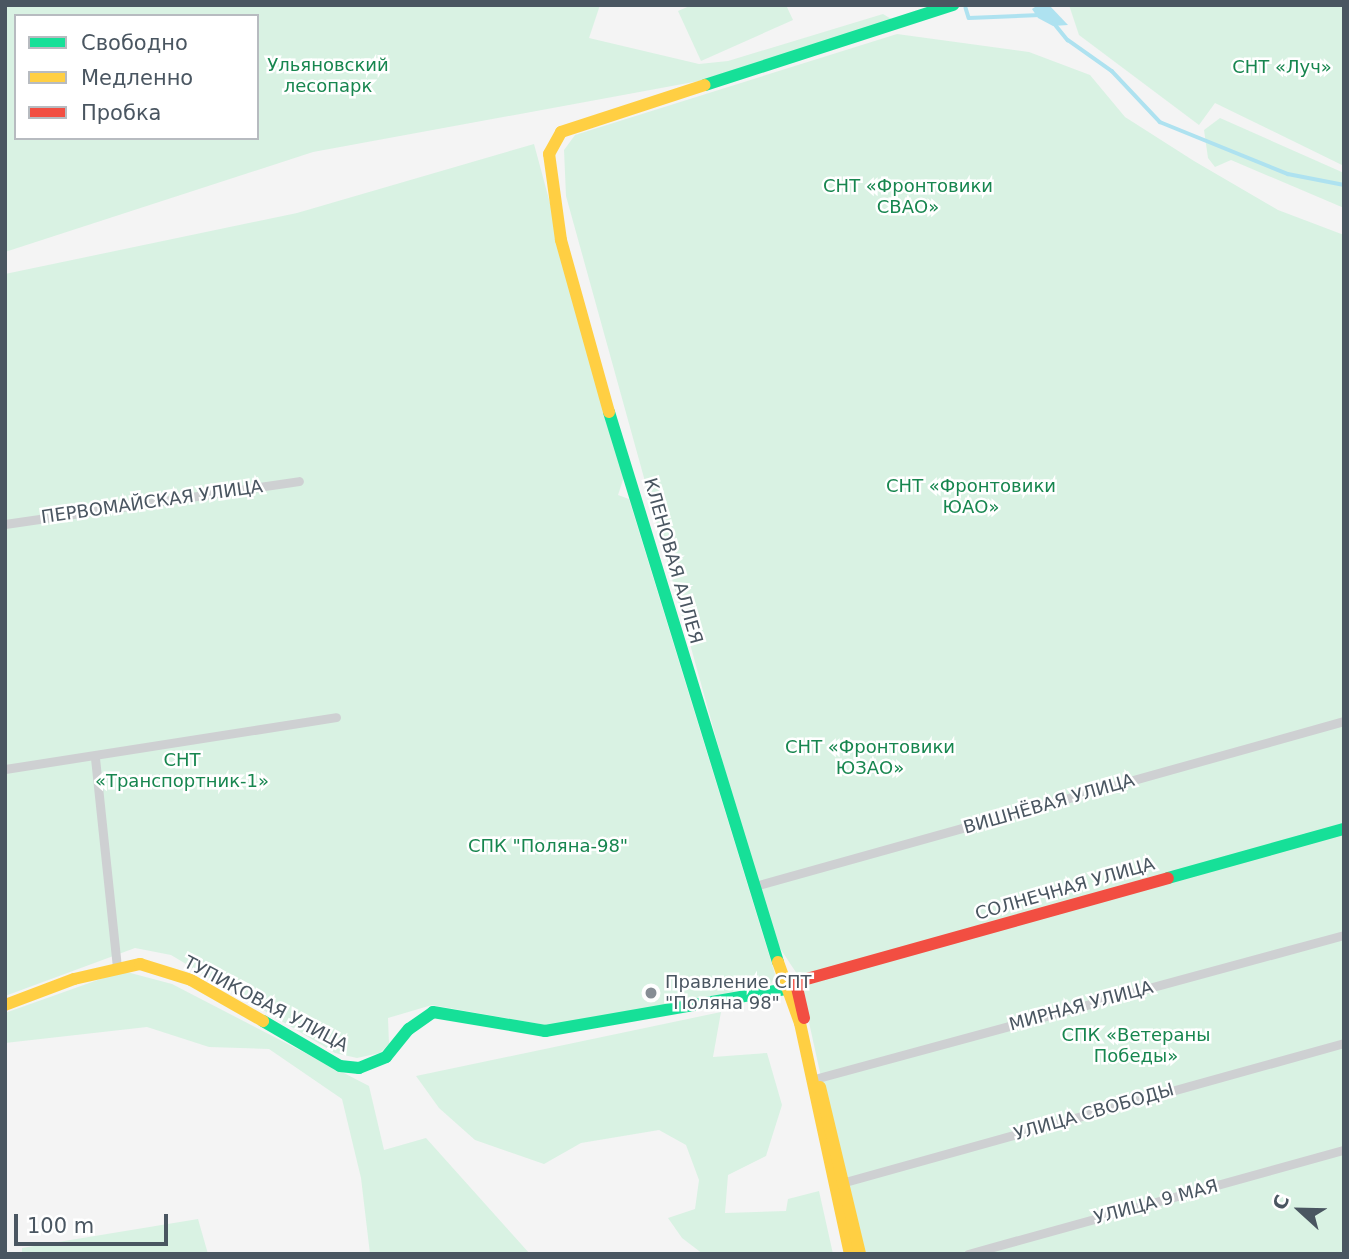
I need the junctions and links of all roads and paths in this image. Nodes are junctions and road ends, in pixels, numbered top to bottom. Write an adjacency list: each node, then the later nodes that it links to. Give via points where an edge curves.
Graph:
1 (953, 5): 9 (street, КЛЕНОВАЯ АЛЛЕЯ, via 582,124 554,140 549,154 551,192 578,305)
2 (299, 481): 3 (street, ПЕРВОМАЙСКАЯ УЛИЦА)
3 (5, 524)
4 (337, 717): 6 (street)
5 (1344, 721): 9 (street, ВИШНЁВАЯ УЛИЦА)
6 (94, 758): 7 (street); 11 (street)
7 (5, 769)
8 (1344, 829): 12 (street, СОЛНЕЧНАЯ УЛИЦА)
9 (755, 886): 12 (street, КЛЕНОВАЯ АЛЛЕЯ)
10 (1344, 935): 15 (street, МИРНАЯ УЛИЦА)
11 (117, 968): 12 (street, ТУПИКОВАЯ УЛИЦА, via 140,964 191,980 340,1066 359,1068 386,1057 409,1029 433,1012 545,1031); 13 (street, ТУПИКОВАЯ УЛИЦА)
12 (791, 986): 15 (street); 18 (street)
13 (5, 1005)
14 (1344, 1043): 17 (street, УЛИЦА СВОБОДЫ)
15 (818, 1078): 17 (street)
16 (1344, 1150): 20 (street, УЛИЦА 9 МАЯ)
17 (845, 1182): 19 (street)
18 (850, 1254)
19 (860, 1254)
20 (968, 1254)

